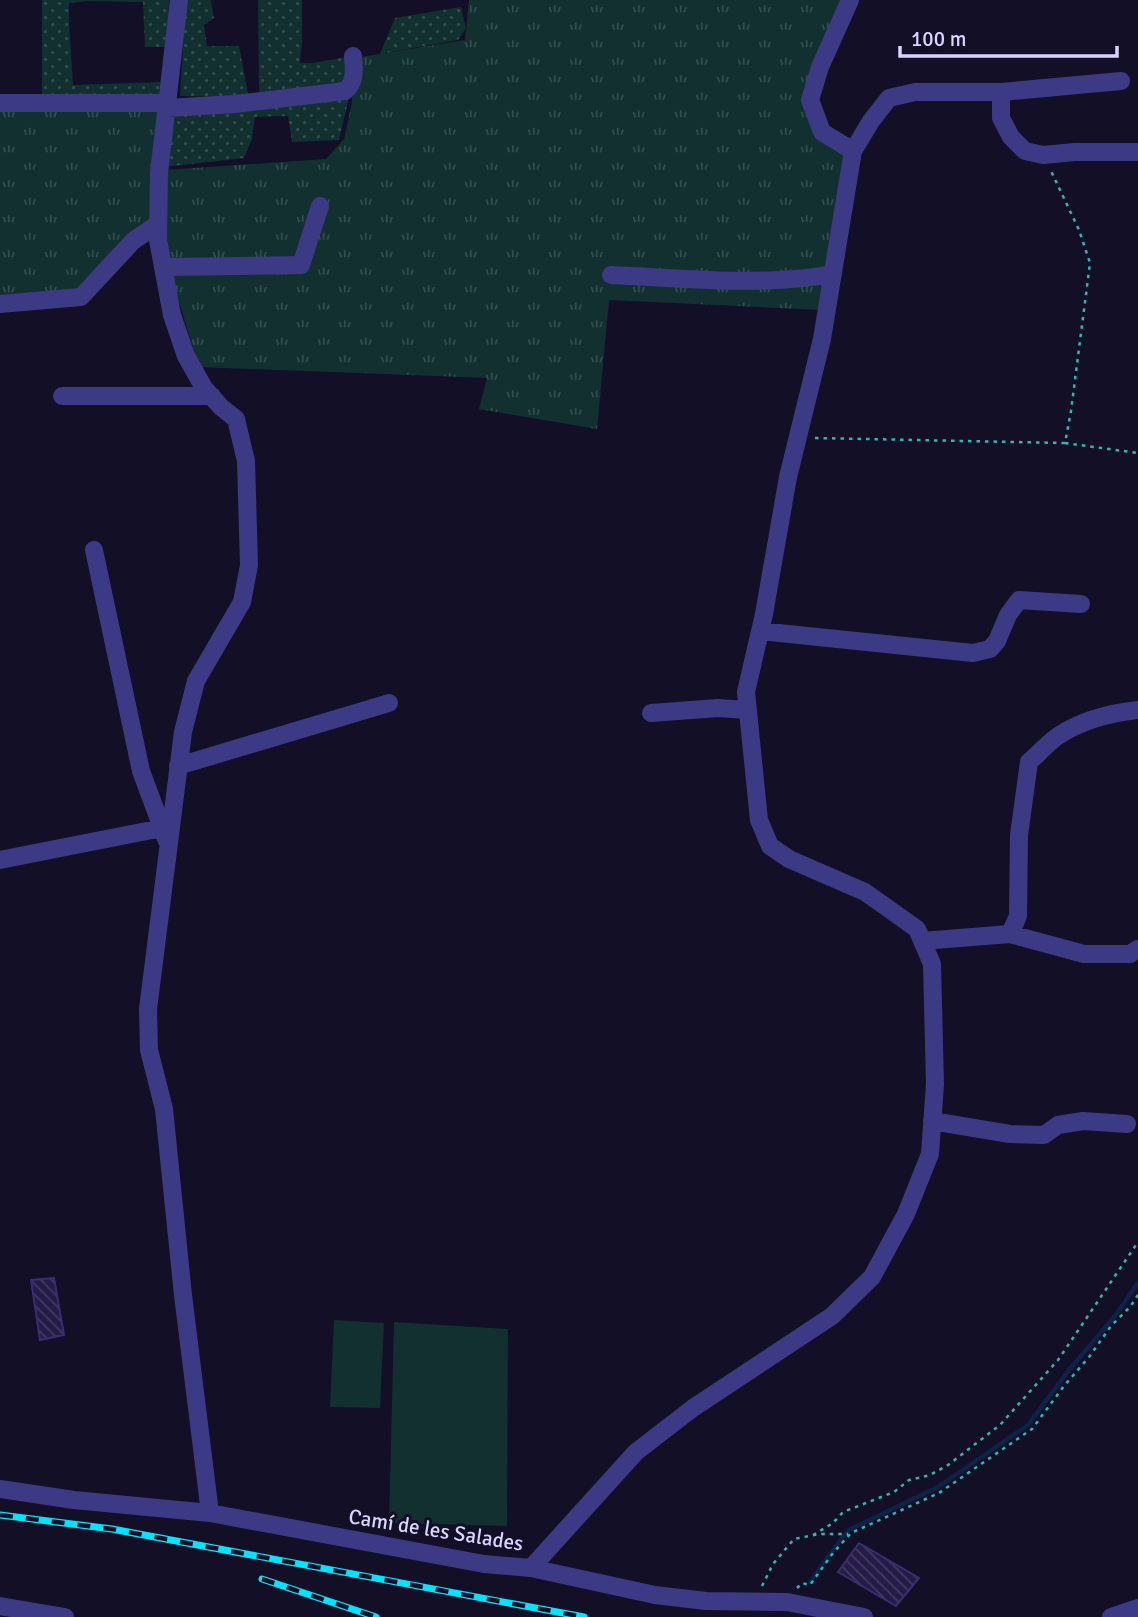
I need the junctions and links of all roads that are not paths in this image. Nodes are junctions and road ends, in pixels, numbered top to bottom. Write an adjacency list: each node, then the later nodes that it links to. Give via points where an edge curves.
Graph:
1 (179, 0): 7 (street)
2 (850, 0): 8 (street, via 810,100 822,132)
3 (353, 56): 7 (street, via 354,73 345,91)
4 (1121, 81): 5 (street)
5 (1001, 92): 8 (street, via 915,92 889,98); 9 (street, via 1001,118 1011,137 1026,151 1043,155)
6 (0, 103): 7 (street)
7 (167, 105): 11 (street)
8 (853, 151): 13 (street)
9 (1138, 152)
10 (320, 206): 12 (street, via 301,265)
11 (158, 224): 12 (street); 15 (street, via 133,241 81,297)
12 (163, 267): 17 (street, via 186,356)
13 (833, 274): 14 (street, via 744,280); 20 (street, via 788,477)
14 (611, 275)
15 (0, 304)
16 (62, 396): 17 (street)
17 (212, 396): 25 (street, via 236,419 246,461 249,565 242,602 196,681)
18 (94, 550): 26 (street, via 141,771)
19 (1081, 604): 20 (street, via 1019,600 997,641 990,649 973,653)
20 (760, 632): 22 (street, via 746,692)
21 (389, 703): 25 (street)
22 (748, 709): 24 (street); 29 (street, via 759,820 770,846 864,892 917,929)
23 (1138, 709): 28 (street, via 1088,721 1058,736 1029,762 1019,835 1018,916)
24 (651, 713)
25 (178, 766): 26 (street)
26 (165, 835): 27 (street); 34 (street, via 149,998 149,1050 164,1109)
27 (0, 860)
28 (1010, 934): 29 (street); 30 (street, via 1084,954 1130,954)
29 (922, 942): 31 (street, via 932,964)
30 (1138, 949)
31 (932, 1121): 32 (street, via 1044,1135 1058,1125 1083,1121); 35 (street, via 930,1154 872,1277 832,1316 693,1408 636,1452)
32 (1127, 1124)
33 (0, 1489): 34 (street, Camí de les Salades)
34 (210, 1513): 35 (street, Camí de les Salades, via 484,1564)
35 (531, 1568): 39 (street, Camí de les Salades, via 655,1595 779,1602)
36 (0, 1606): 38 (street)
37 (1138, 1608): 40 (street)
38 (65, 1617)
39 (864, 1617)
40 (1111, 1617)

